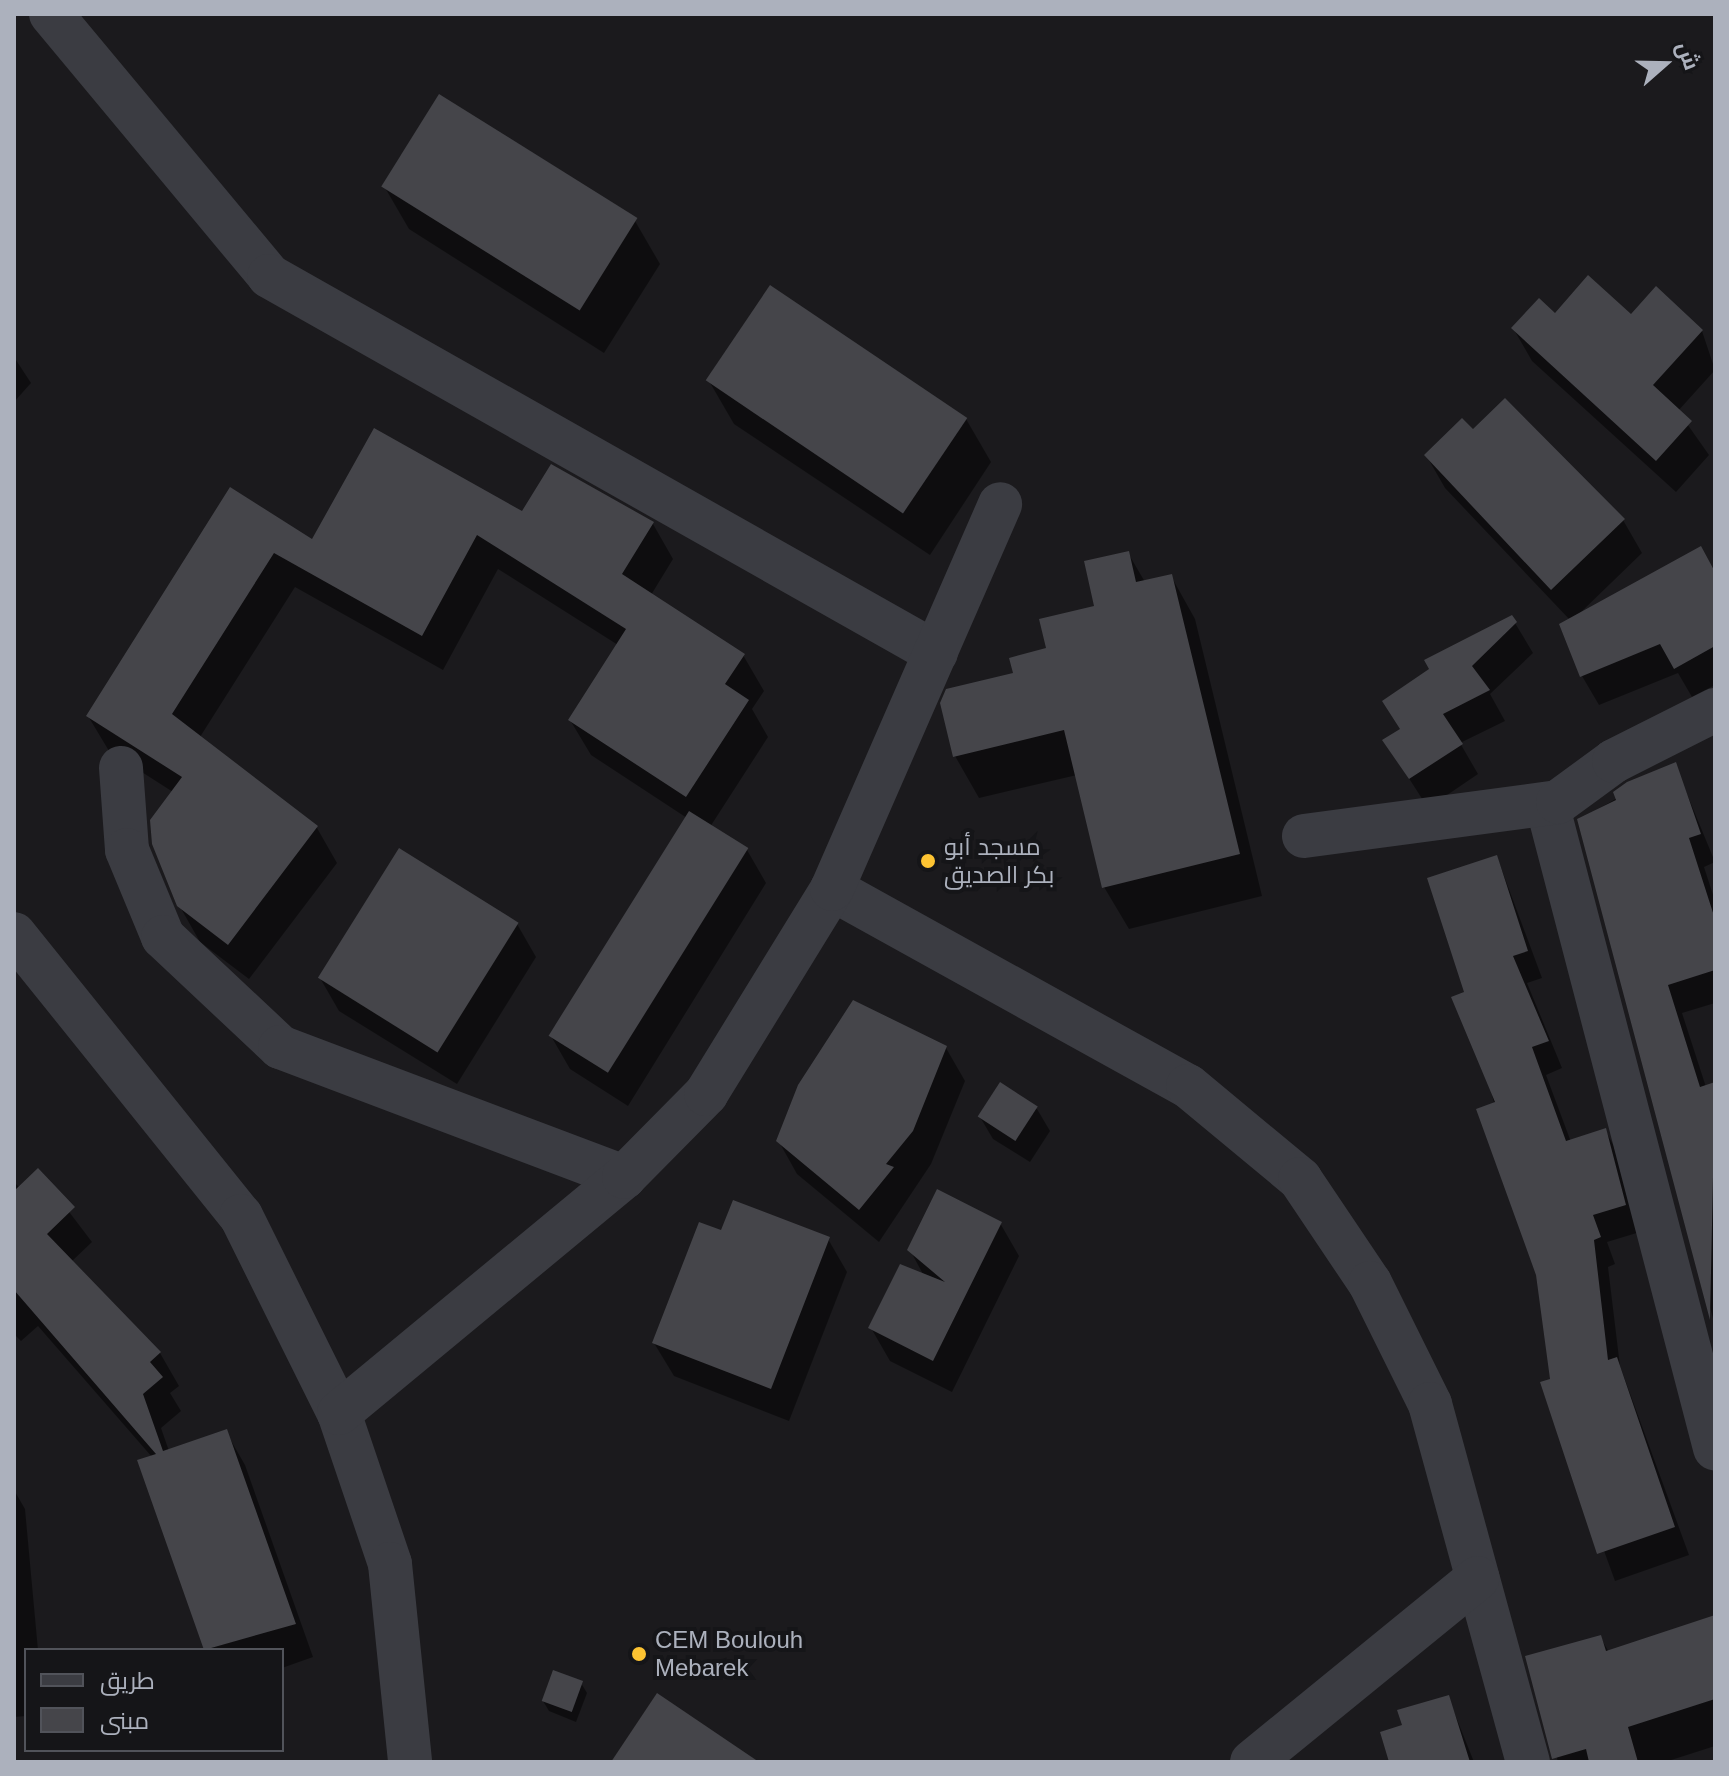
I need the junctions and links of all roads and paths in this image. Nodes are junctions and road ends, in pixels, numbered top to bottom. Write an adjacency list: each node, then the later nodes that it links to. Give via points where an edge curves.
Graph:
1 (51, 14): 3 (street, via 269,276)
2 (1000, 504): 3 (street)
3 (936, 653): 8 (street)
4 (1710, 722): 6 (street)
5 (121, 768): 10 (street, via 127,850 163,937 280,1047)
6 (1547, 804): 7 (street); 11 (street)
7 (1304, 836)
8 (832, 889): 10 (street, via 706,1094); 14 (street, via 1188,1086 1300,1179 1370,1283 1430,1404)
9 (23, 964): 12 (street, via 241,1216)
10 (624, 1177): 12 (street)
11 (1708, 1380): 13 (street)
12 (339, 1413): 16 (street, via 390,1564)
13 (1715, 1448)
14 (1478, 1578): 15 (street); 17 (street)
15 (1254, 1761)
16 (410, 1762)
17 (1528, 1762)

